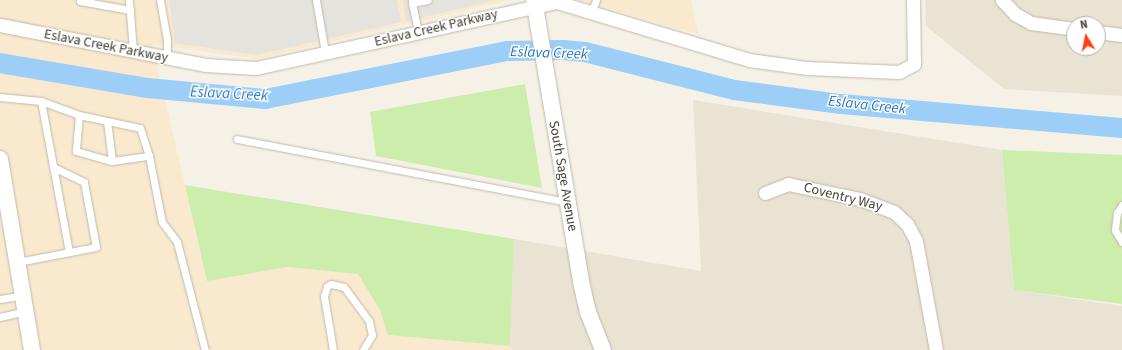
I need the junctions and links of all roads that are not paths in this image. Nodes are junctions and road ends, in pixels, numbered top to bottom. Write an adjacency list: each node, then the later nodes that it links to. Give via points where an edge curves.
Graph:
1 (78, 0): 11 (lane)
2 (129, 0): 11 (lane)
3 (160, 0): 19 (lane, via 167,40)
4 (316, 0): 18 (lane)
5 (428, 0): 8 (lane)
6 (913, 0): 10 (street, Eslava Creek Parkway, via 914,64 899,72 807,68 749,60)
7 (1002, 0): 13 (street, via 1015,14 1031,23)
8 (412, 2): 14 (lane)
9 (535, 3): 10 (street, Eslava Creek Parkway, via 557,2); 14 (street, Eslava Creek Parkway); 31 (street, South Sage Avenue)
10 (594, 6)
11 (130, 10): 17 (lane)
12 (0, 25): 17 (street, Eslava Creek Parkway)
13 (1066, 27)
14 (418, 32): 18 (street, Eslava Creek Parkway)
15 (1106, 33): 16 (street)
16 (1122, 35)
17 (133, 51): 19 (street, Eslava Creek Parkway)
18 (325, 52): 19 (street, Eslava Creek Parkway, via 256,68 205,65)
19 (167, 58)
20 (0, 97): 21 (lane)
21 (41, 101): 22 (lane); 28 (lane)
22 (79, 115): 23 (lane); 27 (lane, via 76,151)
23 (107, 121): 25 (lane, via 140,128); 27 (lane)
24 (236, 139): 31 (lane)
25 (149, 156): 27 (lane); 41 (lane, via 162,222 177,242)
26 (0, 159): 30 (street)
27 (112, 161)
28 (53, 167): 34 (lane); 34 (lane, via 84,182 96,247)
29 (765, 193): 45 (street, Coventry Way, via 788,184 860,199 882,205 894,212 906,224 916,241)
30 (4, 200): 35 (street)
31 (568, 202): 44 (street, South Sage Avenue, via 588,312)
32 (1122, 205): 33 (lane, via 1116,213 1115,230)
33 (1122, 242)
34 (68, 252): 35 (lane)
35 (18, 262): 36 (street)
36 (24, 295): 37 (lane); 38 (street)
37 (0, 298)
38 (27, 311): 39 (lane); 40 (street)
39 (0, 316)
40 (32, 350)
41 (205, 350)
42 (333, 350): 43 (lane, via 324,296 327,286 331,284 344,287 369,321 372,335)
43 (363, 350)
44 (603, 350)
45 (936, 350)

